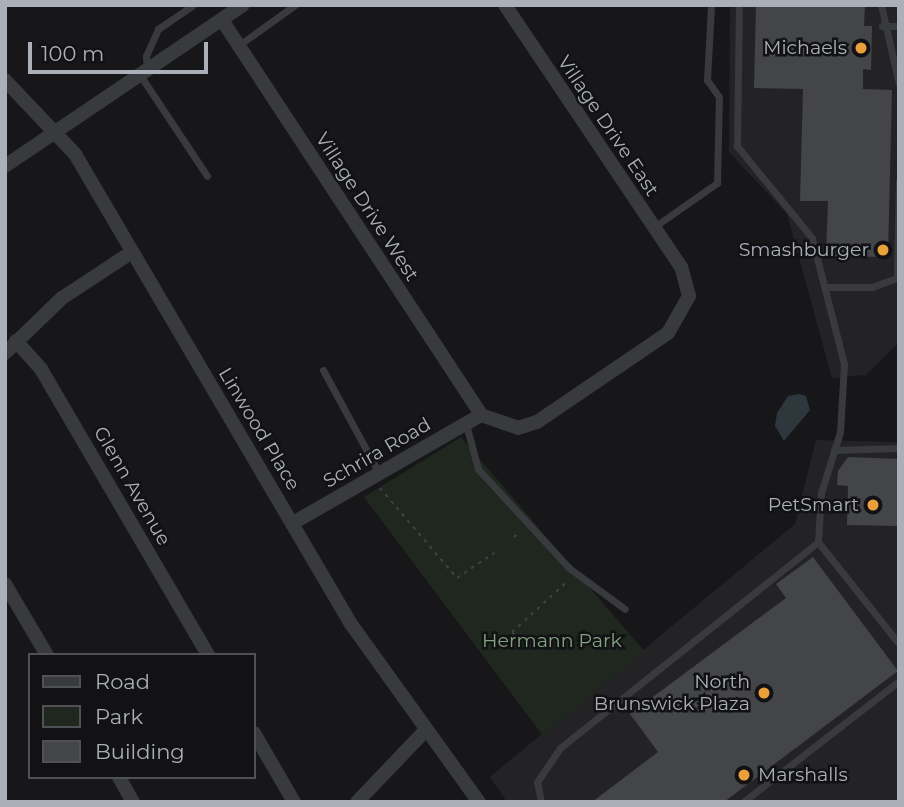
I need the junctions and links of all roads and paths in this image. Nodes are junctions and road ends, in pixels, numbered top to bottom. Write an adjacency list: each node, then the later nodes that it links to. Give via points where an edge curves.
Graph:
1 (193, 5): 12 (lane, via 158,29 146,55)
2 (243, 5): 8 (street)
3 (295, 5): 11 (lane)
4 (505, 5): 19 (street, Village Drive East)
5 (711, 5): 19 (lane, via 707,80 719,97 717,183)
6 (738, 5): 22 (lane, via 737,146 812,238)
7 (881, 5): 9 (lane)
8 (222, 20): 11 (street, Village Drive West); 12 (street)
9 (882, 26): 10 (lane); 14 (lane)
10 (899, 26)
11 (238, 45): 26 (street, Village Drive West)
12 (144, 73): 15 (street); 17 (lane)
13 (5, 80): 15 (street, Linwood Place)
14 (899, 83)
15 (58, 130): 16 (street); 20 (street, Linwood Place)
16 (5, 166)
17 (207, 176)
18 (899, 181): 21 (lane)
19 (654, 227): 26 (street, Village Drive East, via 681,267 689,296 668,333 537,422 518,428)
20 (132, 252): 23 (street, via 62,298); 31 (street, Linwood Place)
21 (898, 278): 22 (lane, via 872,287)
22 (825, 287): 29 (lane, via 846,375)
23 (16, 341): 24 (street); 42 (street, Glenn Avenue, via 41,369)
24 (5, 353)
25 (323, 370): 30 (lane)
26 (481, 415): 27 (street, Schrira Road)
27 (466, 424): 30 (street, Schrira Road); 38 (lane, via 478,469 569,568)
28 (899, 448): 29 (lane)
29 (834, 450): 34 (lane, via 821,493)
30 (385, 477): 31 (street, Schrira Road); 35 (path, via 379,487 457,578)
31 (293, 523): 44 (street, Linwood Place, via 351,624)
32 (527, 531): 33 (path, via 524,528)
33 (514, 537)
34 (818, 542): 40 (lane); 51 (lane, via 560,748 537,782)
35 (494, 553)
36 (560, 571): 39 (path, via 569,580 512,632 520,641)
37 (5, 584): 41 (street)
38 (625, 609)
39 (524, 637)
40 (899, 644)
41 (46, 653)
42 (207, 653)
43 (899, 681): 52 (lane)
44 (425, 732): 49 (street); 50 (street, Linwood Place)
45 (256, 736): 48 (street)
46 (120, 779): 47 (street)
47 (133, 802)
48 (294, 802)
49 (357, 802)
50 (479, 802)
51 (541, 802)
52 (743, 802)

